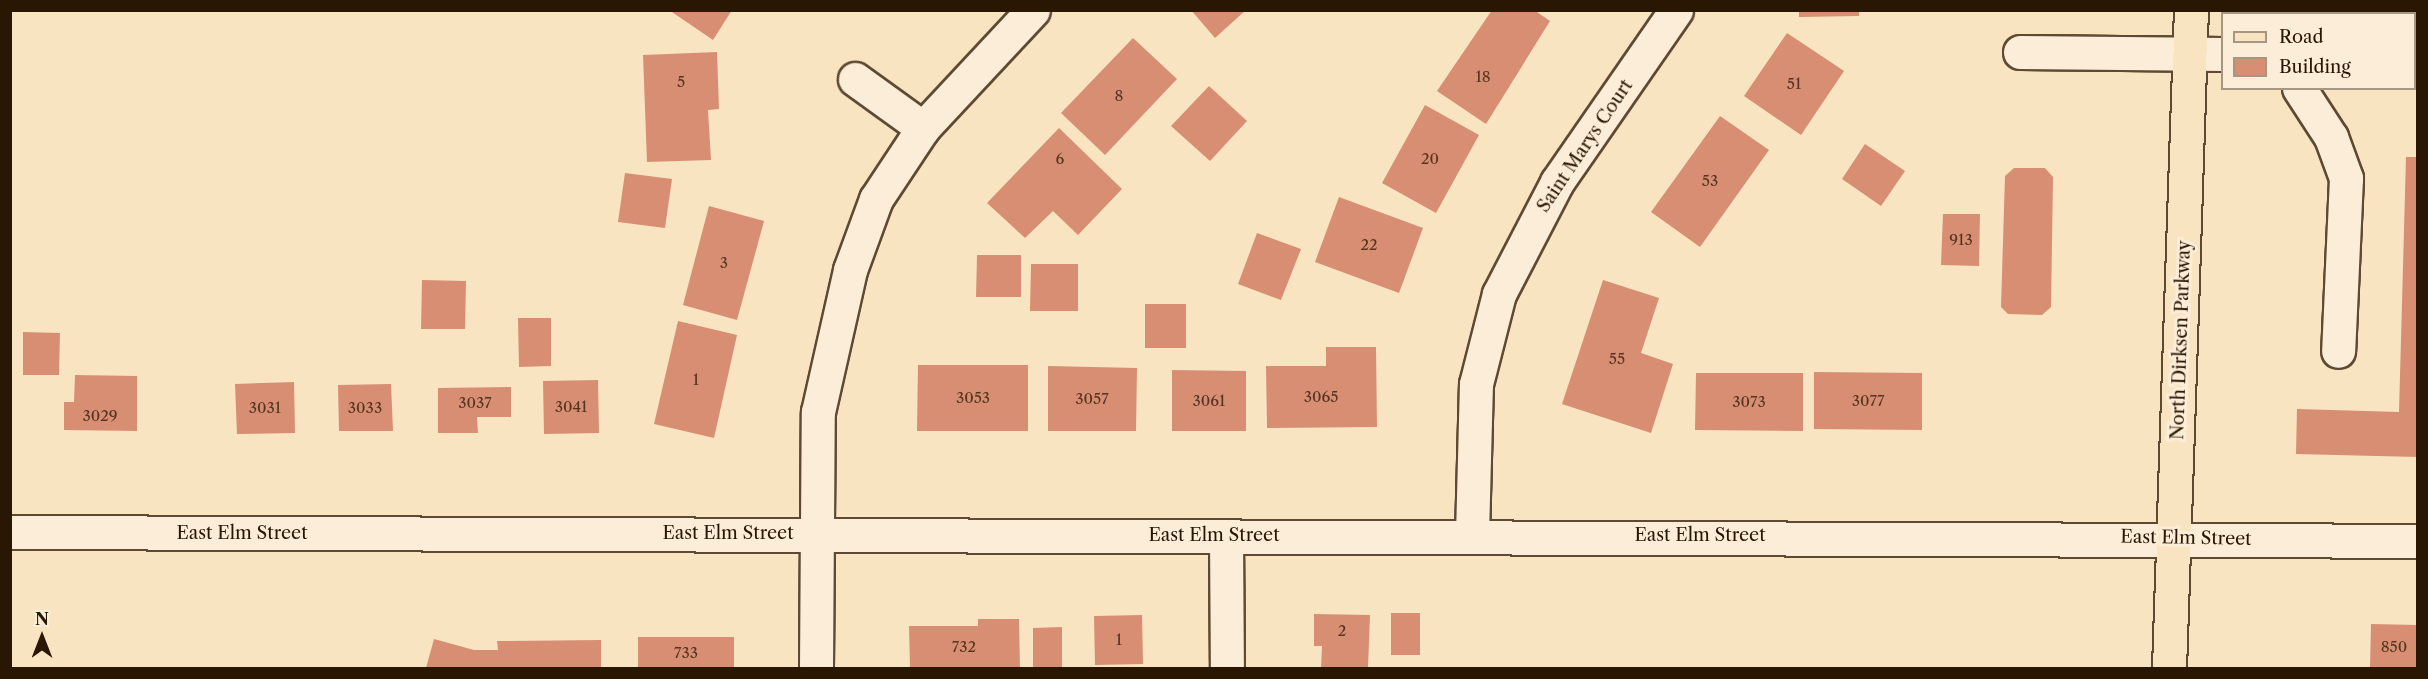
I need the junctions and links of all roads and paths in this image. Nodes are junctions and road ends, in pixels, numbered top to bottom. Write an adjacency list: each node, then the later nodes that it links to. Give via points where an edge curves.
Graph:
1 (1033, 10): 9 (street)
2 (1676, 10): 13 (street, Saint Marys Court, via 1557,182 1499,294 1476,384)
3 (2191, 10): 5 (main road, North Dirksen Parkway)
4 (2020, 52): 5 (street)
5 (2189, 54): 6 (street); 15 (main road, North Dirksen Parkway)
6 (2221, 54)
7 (855, 80): 9 (street)
8 (2300, 90): 10 (street, via 2331,137 2346,178)
9 (923, 128): 12 (street, via 876,199 832,334 818,412)
10 (2338, 351)
11 (10, 532): 12 (street, East Elm Street)
12 (816, 534): 14 (street, East Elm Street); 17 (street)
13 (1472, 535): 14 (street, East Elm Street); 15 (street, East Elm Street)
14 (1226, 536): 18 (street)
15 (2174, 538): 16 (street, East Elm Street); 19 (main road, North Dirksen Parkway)
16 (2418, 541)
17 (816, 669)
18 (1227, 669)
19 (2169, 669)

